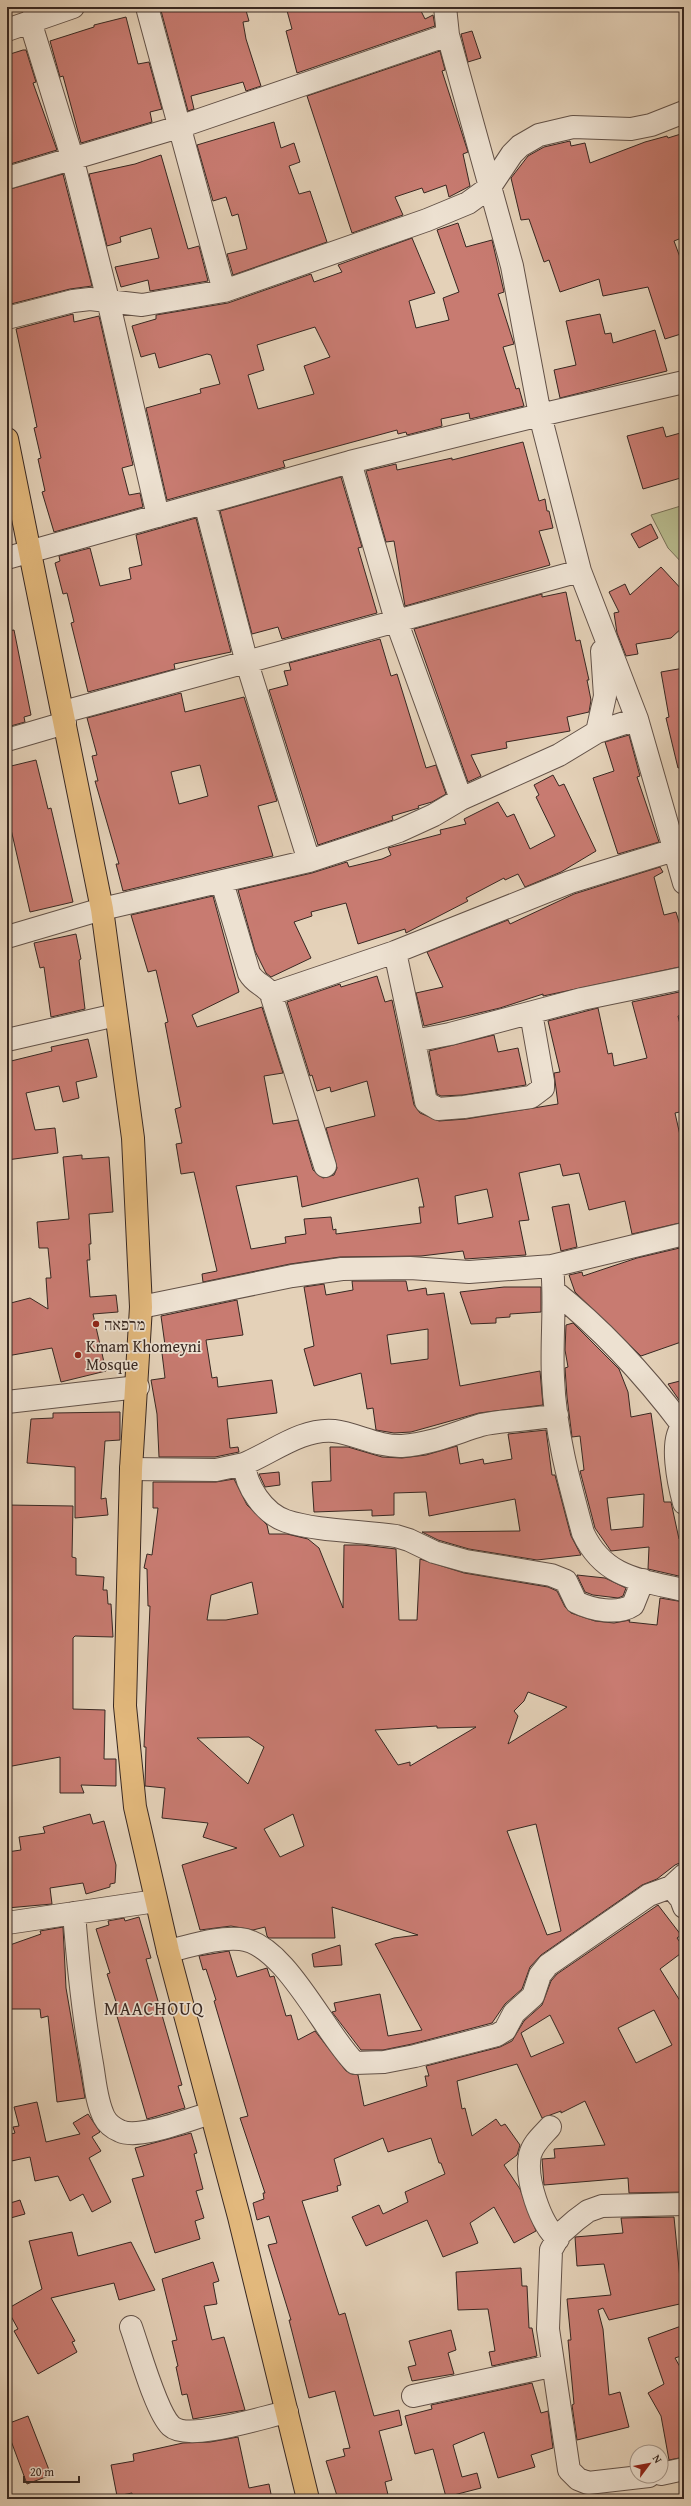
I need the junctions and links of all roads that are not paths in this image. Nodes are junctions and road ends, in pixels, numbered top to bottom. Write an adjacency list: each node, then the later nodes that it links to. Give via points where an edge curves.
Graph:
1 (73, 7): 4 (street)
2 (147, 7): 8 (street)
3 (445, 7): 6 (street)
4 (30, 22): 5 (street); 9 (street)
5 (7, 30)
6 (448, 35): 8 (street); 11 (street)
7 (684, 112): 11 (street, via 651,125 632,129 573,127 539,134 512,154)
8 (179, 127): 9 (street); 12 (street)
9 (72, 157): 10 (street); 13 (street)
10 (7, 178)
11 (490, 187): 12 (street, via 468,203 427,220); 16 (street, via 512,266)
12 (224, 291): 13 (street, via 142,305)
13 (108, 300): 14 (street, via 73,300); 20 (street)
14 (7, 318)
15 (684, 382): 16 (street)
16 (540, 415): 18 (street); 23 (street)
17 (7, 439): 21 (main road)
18 (350, 462): 19 (street); 24 (street)
19 (205, 503): 20 (street); 26 (street)
20 (158, 516): 21 (street)
21 (31, 552): 22 (street); 27 (main road)
22 (7, 558)
23 (580, 571): 24 (street); 25 (street)
24 (396, 620): 26 (street); 31 (street)
25 (598, 622): 28 (street); 29 (street, via 606,682)
26 (247, 663): 27 (street); 33 (street)
27 (64, 718): 30 (street); 36 (main road)
28 (637, 719): 29 (street); 32 (street)
29 (597, 732): 31 (street, via 559,754)
30 (7, 740)
31 (461, 799): 33 (street, via 399,831)
32 (680, 849): 35 (street); 38 (street, via 570,882)
33 (309, 862): 34 (street)
34 (222, 882): 36 (street); 40 (street, via 249,972 253,980 268,989)
35 (684, 883)
36 (102, 910): 37 (street); 42 (main road)
37 (7, 937)
38 (395, 952): 40 (street); 44 (street)
39 (684, 978): 41 (street, via 582,999)
40 (271, 994): 45 (street)
41 (531, 1013): 44 (street); 44 (street, via 543,1081 543,1088 531,1097 438,1109 426,1102)
42 (116, 1015): 43 (street); 49 (main road, via 133,1138)
43 (7, 1040)
44 (414, 1041)
45 (325, 1166)
46 (684, 1234): 47 (street)
47 (552, 1266): 48 (street); 49 (street, via 469,1272 410,1268 342,1268)
48 (554, 1291): 52 (street, via 551,1338); 53 (street, via 590,1322 665,1401)
49 (141, 1308): 50 (main road)
50 (138, 1387): 51 (street); 55 (main road)
51 (7, 1402)
52 (557, 1416): 54 (street, via 482,1425 433,1441 402,1446 377,1443 336,1432 318,1431 299,1437); 57 (street, via 574,1502 591,1548 604,1564)
53 (684, 1426): 56 (street, via 679,1429 676,1443 679,1486)
54 (244, 1464): 55 (street, via 216,1470); 57 (street, via 248,1482 259,1501 285,1521 396,1536 453,1557 551,1575 566,1581 576,1602 601,1610 616,1611 633,1605)
55 (132, 1469): 60 (main road, via 126,1706 135,1807)
56 (684, 1503)
57 (643, 1580): 58 (street)
58 (684, 1590)
59 (677, 1881): 61 (street); 64 (street, via 649,1895 548,1965 540,1974 533,1996 514,2013 505,2030 498,2035 384,2062 355,2063 302,1989 258,1945 242,1939 222,1939)
60 (156, 1901): 62 (street); 64 (main road)
61 (684, 1907)
62 (74, 1913): 63 (street); 65 (street, via 82,2009 94,2079 104,2117 111,2126 121,2132 132,2133 150,2131)
63 (7, 1923)
64 (168, 1951): 65 (main road)
65 (211, 2113): 72 (main road)
66 (550, 2127): 68 (street, via 535,2142 528,2169 542,2214 552,2234)
67 (684, 2204): 68 (street, via 602,2206 582,2216)
68 (558, 2239): 70 (street, via 551,2250 549,2275 548,2329)
69 (131, 2327): 72 (street, via 157,2404 172,2427 181,2431 199,2432)
70 (552, 2366): 71 (street); 75 (street, via 569,2470 578,2480 588,2482)
71 (413, 2396)
72 (286, 2412): 76 (main road)
73 (684, 2469): 74 (street)
74 (669, 2472)
75 (629, 2479)
76 (308, 2499)

